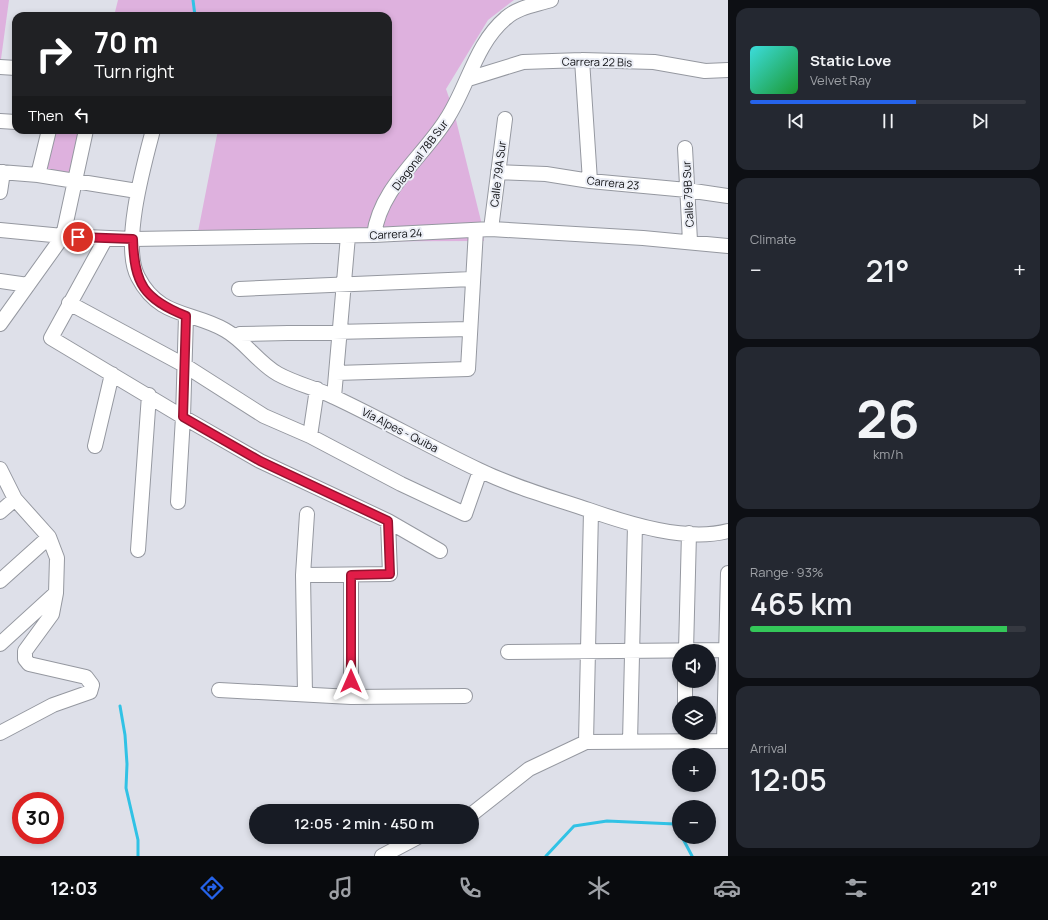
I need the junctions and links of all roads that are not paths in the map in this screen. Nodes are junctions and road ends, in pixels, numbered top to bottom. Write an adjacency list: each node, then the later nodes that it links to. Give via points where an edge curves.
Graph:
1 (551, 0): 6 (street, Diagonal 78B Sur, via 534,4 507,17 491,33 477,56)
2 (582, 60): 5 (street, Carrera 22 Bis, via 654,62 705,71); 6 (street, Carrera 22 Bis, via 522,62); 18 (street)
3 (0, 67): 4 (street)
4 (12, 68)
5 (728, 70)
6 (468, 79): 26 (street, Diagonal 78B Sur, via 446,120 395,184 379,216)
7 (505, 119): 15 (street, Calle 79A Sur)
8 (0, 121): 9 (street)
9 (12, 122)
10 (48, 134): 16 (street)
11 (85, 134): 17 (street)
12 (152, 134): 20 (street, Vía Alpes - Quiba)
13 (685, 148): 19 (street, Calle 79B Sur)
14 (1, 172): 16 (street); 21 (street)
15 (498, 172): 18 (street, Carrera 23, via 546,174); 23 (street, Calle 79A Sur)
16 (38, 175): 17 (street)
17 (74, 181): 20 (street); 27 (street)
18 (590, 181): 19 (street, Carrera 23)
19 (688, 190): 22 (street, Carrera 23); 31 (street, Calle 79B Sur)
20 (137, 191): 30 (street, Vía Alpes - Quiba)
21 (0, 192)
22 (728, 196)
23 (491, 229): 25 (street, Carrera 24); 31 (street, Carrera 24)
24 (0, 230): 27 (street, Carrera 24)
25 (476, 230): 26 (street, Carrera 24); 33 (street)
26 (374, 235): 28 (street, Carrera 24)
27 (64, 236): 29 (street, Carrera 24); 35 (street)
28 (348, 236): 30 (street, Carrera 24); 36 (street)
29 (106, 238): 30 (street, Carrera 24); 38 (street)
30 (133, 239): 39 (street, Vía Alpes - Quiba, via 136,271 146,290 160,304)
31 (690, 241): 32 (street, Carrera 24)
32 (728, 246)
33 (472, 280): 36 (street); 41 (street)
34 (0, 281): 35 (street)
35 (28, 285): 40 (street)
36 (344, 285): 37 (street); 42 (street)
37 (239, 289)
38 (69, 303): 44 (street); 46 (street, via 51,338)
39 (186, 316): 43 (street, Vía Alpes - Quiba, via 219,327); 44 (street)
40 (0, 324)
41 (470, 329): 42 (street); 45 (street, via 468,369)
42 (340, 332): 43 (street, via 240,334); 45 (street)
43 (235, 337): 47 (street, Vía Alpes - Quiba, via 276,373)
44 (184, 365): 50 (street); 51 (street, via 259,414)
45 (336, 373): 49 (street)
46 (112, 374): 48 (street); 52 (street)
47 (317, 389): 49 (street, Vía Alpes - Quiba); 51 (street)
48 (149, 395): 50 (street); 65 (street)
49 (334, 397): 54 (street, Vía Alpes - Quiba)
50 (183, 417): 56 (street); 60 (street, via 260,461)
51 (310, 436): 54 (street, via 465,514)
52 (95, 446)
53 (0, 469): 55 (street)
54 (480, 471): 57 (street, Vía Alpes - Quiba)
55 (16, 499): 58 (street); 64 (street)
56 (178, 502)
57 (591, 511): 61 (street, Vía Alpes - Quiba); 76 (street)
58 (0, 512)
59 (307, 514): 68 (street)
60 (388, 521): 66 (street); 69 (street, via 390,574)
61 (635, 525): 63 (street, Vía Alpes - Quiba); 77 (street)
62 (728, 531): 63 (street, Vía Alpes - Quiba)
63 (689, 533): 73 (street)
64 (49, 537): 70 (street); 71 (street, via 57,558)
65 (138, 550)
66 (440, 550)
67 (728, 573): 75 (street)
68 (303, 575): 69 (street); 81 (street)
69 (351, 575): 82 (street)
70 (0, 581)
71 (56, 593): 72 (street); 84 (street, via 52,614 25,651 25,659 29,664 86,677 92,685 90,692 53,705)
72 (0, 644)
73 (686, 644)
74 (716, 650): 75 (street)
75 (727, 650): 87 (street)
76 (588, 651): 77 (street); 79 (street); 88 (street)
77 (632, 651): 78 (street); 89 (street)
78 (672, 651)
79 (508, 652)
80 (219, 690): 81 (street)
81 (305, 694): 82 (street)
82 (351, 696): 83 (street)
83 (465, 696)
84 (0, 733)
85 (672, 738): 89 (street)
86 (716, 740): 87 (street)
87 (726, 741)
88 (586, 742): 89 (street); 90 (street, via 529,769)
89 (630, 742)
90 (479, 808)
91 (405, 844): 92 (street)
92 (382, 856)

